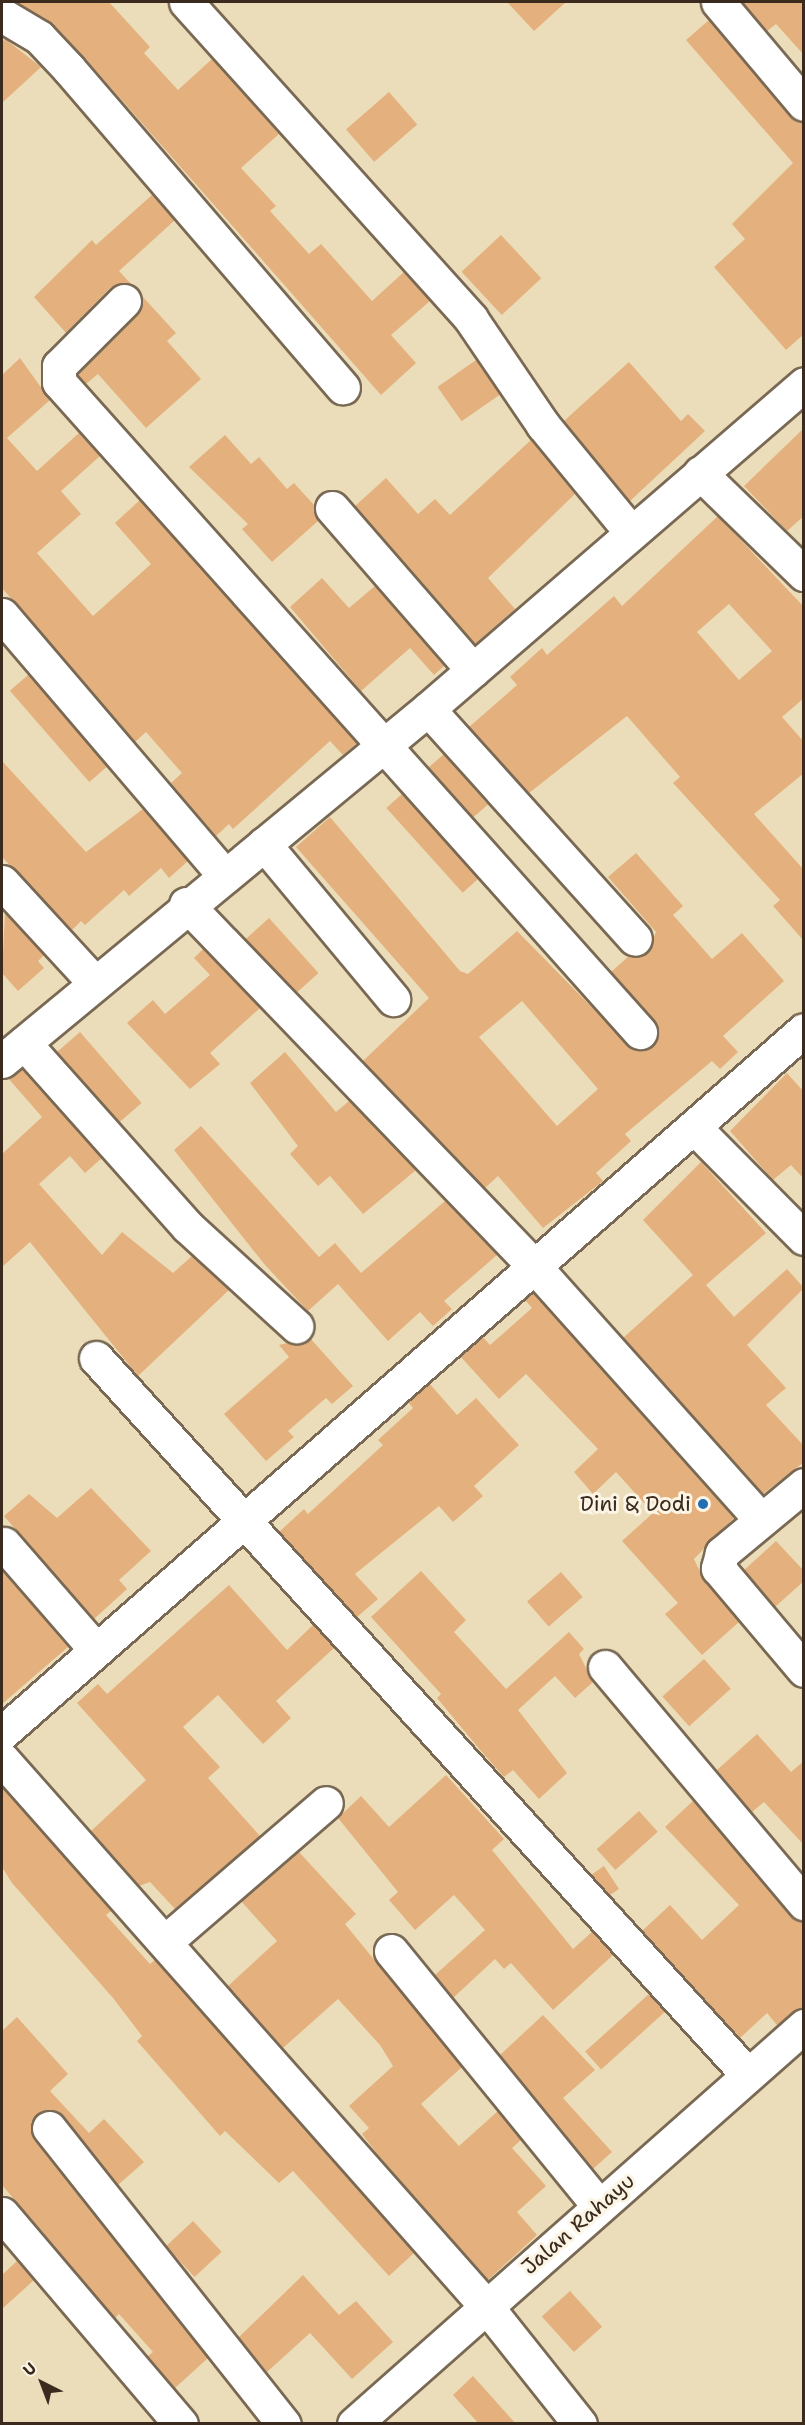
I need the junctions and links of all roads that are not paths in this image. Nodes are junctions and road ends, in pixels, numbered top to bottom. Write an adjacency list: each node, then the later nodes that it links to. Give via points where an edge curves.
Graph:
1 (186, 2): 10 (street, via 471,319 543,425)
2 (718, 2): 4 (street)
3 (2, 15): 7 (street, via 39,37 69,69)
4 (804, 104)
5 (124, 301): 15 (street, via 59,366 57,378)
6 (804, 384): 8 (street)
7 (343, 387)
8 (700, 473): 10 (street); 11 (street)
9 (332, 508): 13 (street)
10 (630, 531): 13 (street)
11 (804, 574)
12 (2, 615): 17 (street)
13 (473, 670): 14 (street)
14 (428, 709): 15 (street); 20 (street)
15 (386, 744): 16 (street); 24 (street)
16 (264, 844): 17 (street); 22 (street)
17 (225, 876): 19 (street)
18 (2, 882): 21 (street)
19 (186, 904): 21 (street); 28 (street)
20 (635, 939)
21 (93, 981): 25 (street)
22 (393, 999)
23 (804, 1030): 26 (street)
24 (640, 1032)
25 (13, 1052): 29 (street, via 188,1227)
26 (694, 1127): 27 (street); 28 (street)
27 (804, 1238)
28 (535, 1267): 32 (street); 33 (street)
29 (297, 1326)
30 (96, 1358): 32 (street)
31 (804, 1485): 33 (street)
32 (244, 1518): 35 (street); 45 (street)
33 (760, 1519): 37 (street, via 722,1553 719,1575)
34 (4, 1544): 35 (street)
35 (96, 1650): 38 (street)
36 (605, 1667): 41 (street)
37 (804, 1670)
38 (2, 1733)
39 (2, 1759): 42 (street)
40 (326, 1803): 42 (street)
41 (804, 1903)
42 (166, 1941): 49 (street)
43 (391, 1951): 47 (street)
44 (804, 2026): 45 (street, Jalan Rahayu)
45 (748, 2075): 47 (street, Jalan Rahayu)
46 (49, 2128): 51 (street)
47 (599, 2206): 49 (street, Jalan Rahayu)
48 (2, 2214): 50 (street)
49 (486, 2306): 52 (street, Jalan Rahayu); 53 (street)
50 (181, 2424)
51 (284, 2424)
52 (354, 2424)
53 (580, 2424)

